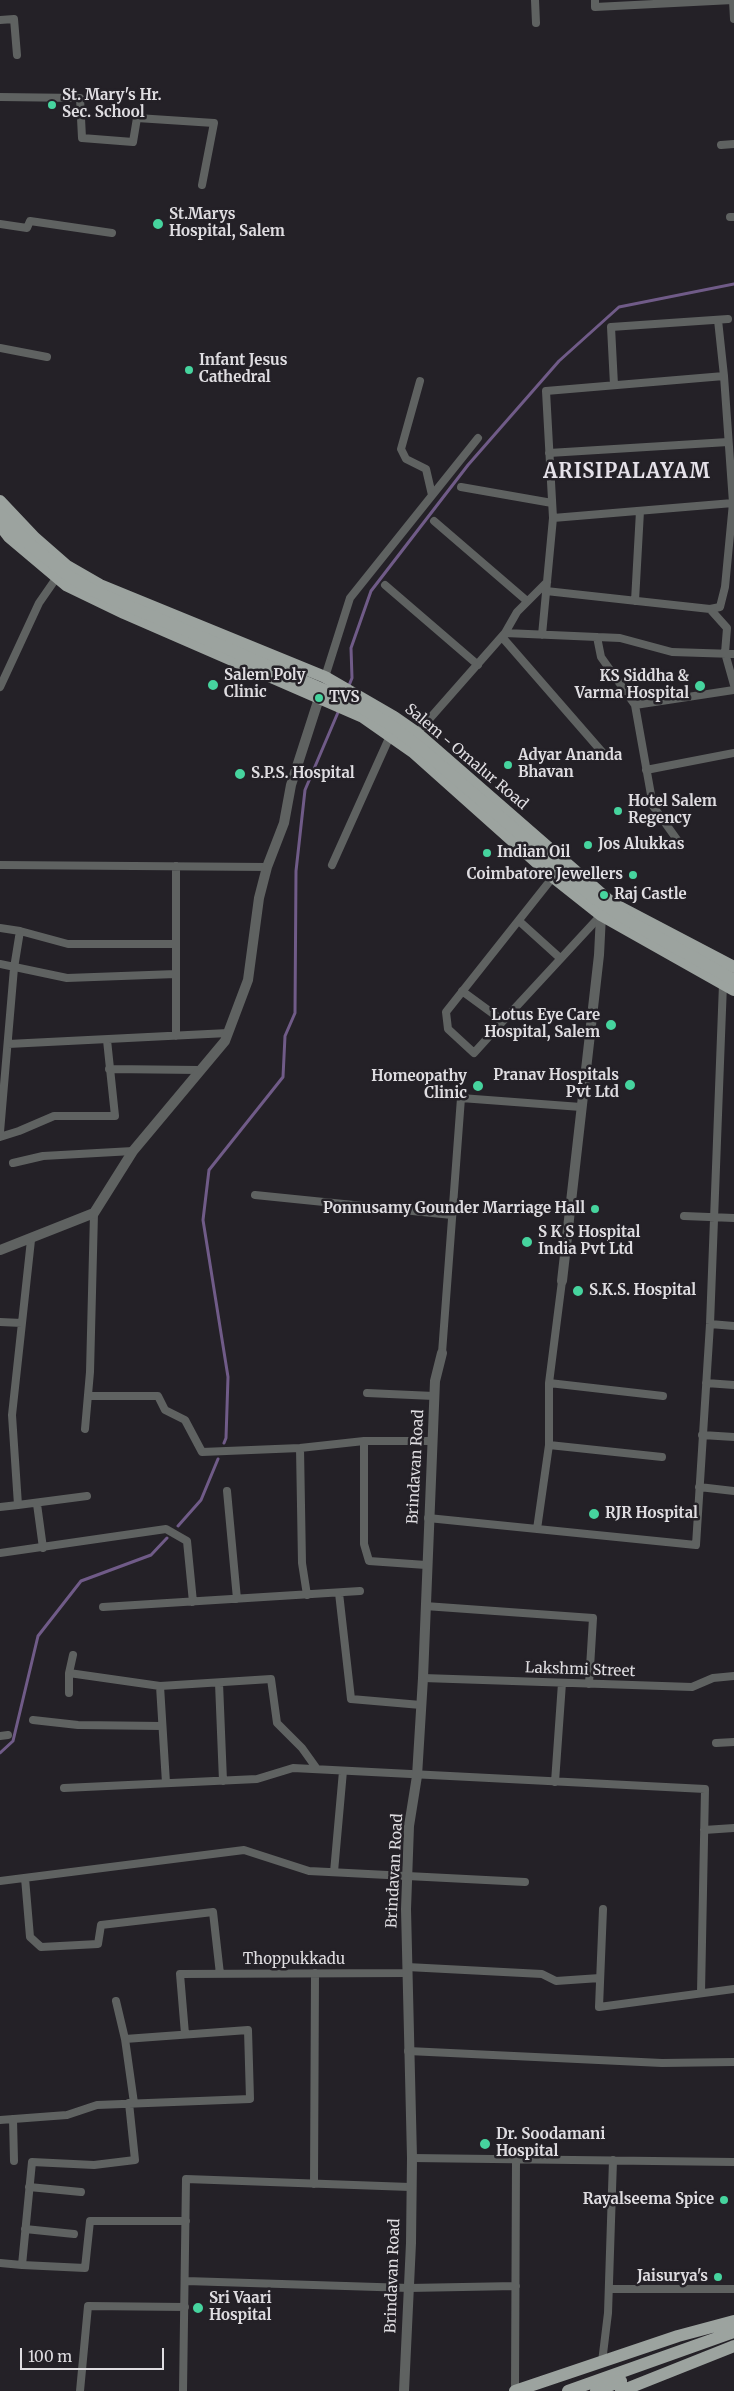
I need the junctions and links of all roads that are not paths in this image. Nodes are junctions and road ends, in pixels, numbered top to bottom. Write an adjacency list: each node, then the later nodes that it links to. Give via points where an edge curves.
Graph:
1 (535, 0): 7 (street)
2 (595, 0): 4 (street, via 596,7)
3 (733, 0): 4 (street); 5 (street)
4 (649, 2)
5 (734, 19)
6 (0, 20): 8 (street, via 14,19)
7 (536, 23)
8 (17, 55)
9 (0, 97): 12 (street, via 80,98 82,138 133,142 137,118 214,123)
10 (734, 144): 11 (street)
11 (721, 145)
12 (202, 185)
13 (0, 224): 14 (street, via 27,228 30,220)
14 (112, 233)
15 (728, 319): 16 (street)
16 (718, 320): 19 (street); 21 (street, via 611,327)
17 (0, 348): 18 (street)
18 (47, 357)
19 (724, 376): 21 (street); 23 (street)
20 (420, 381): 28 (street, via 401,449 406,459 426,469)
21 (614, 385): 24 (street, via 546,391)
22 (478, 438): 28 (street)
23 (728, 442): 24 (street); 25 (street)
24 (549, 453): 30 (street)
25 (732, 464): 31 (street)
26 (461, 487): 30 (street)
27 (0, 492): 39 (main road)
28 (432, 495): 51 (street, via 350,598)
29 (0, 501): 39 (main road, via 67,566)
30 (552, 503): 34 (street)
31 (733, 503): 32 (street); 44 (street, via 725,587 720,607)
32 (640, 511): 34 (street); 42 (street)
33 (0, 515): 79 (main road, bridge, via 69,576 94,591 350,701 388,723 593,897)
34 (553, 518): 38 (street)
35 (434, 521): 43 (street)
36 (0, 525): 37 (main road, via 9,537)
37 (57, 577): 53 (street, via 39,603); 55 (main road, via 66,585 124,613)
38 (547, 582): 41 (street); 43 (street)
39 (100, 585): 51 (main road, Salem - Omalur Road)
40 (385, 585): 50 (street)
41 (546, 591): 42 (street); 46 (street)
42 (635, 601): 44 (street)
43 (527, 602): 45 (street)
44 (710, 609): 48 (street, via 727,628)
45 (504, 635): 46 (street); 50 (street); 59 (street)
46 (542, 635): 47 (street)
47 (597, 637): 48 (street, via 620,638 672,652); 56 (street, via 601,657)
48 (725, 653): 49 (street); 52 (street)
49 (734, 654)
50 (478, 665): 57 (street)
51 (325, 677): 55 (street); 57 (main road, Salem - Omalur Road)
52 (734, 686)
53 (0, 687)
54 (734, 690): 56 (street)
55 (319, 698): 58 (main road, via 363,717); 66 (street, via 291,785 284,823)
56 (635, 705): 61 (street)
57 (417, 733): 68 (main road, Salem - Omalur Road)
58 (390, 736): 64 (street); 67 (main road, via 413,752)
59 (603, 753)
60 (734, 754): 61 (street)
61 (646, 770): 62 (street, via 652,806)
62 (678, 840)
63 (0, 865): 65 (street)
64 (332, 865)
65 (176, 866): 66 (street); 73 (street)
66 (267, 867): 82 (street, via 259,898 248,980)
67 (552, 877): 69 (main road); 70 (street)
68 (612, 903): 69 (street); 76 (main road, Salem - Omalur Road)
69 (601, 915): 74 (street); 79 (main road); 88 (street)
70 (519, 921): 74 (street); 80 (street)
71 (0, 928): 72 (street)
72 (20, 931): 73 (street, via 68,944); 77 (street)
73 (176, 944): 78 (street)
74 (560, 958): 81 (street)
75 (0, 964): 77 (street)
76 (734, 967)
77 (14, 968): 78 (street, via 67,978); 85 (street)
78 (176, 974): 83 (street)
79 (730, 985): 97 (street)
80 (462, 992): 81 (street); 81 (street, via 446,1012 448,1029 474,1053)
81 (503, 1021)
82 (228, 1033): 83 (street); 87 (street, via 225,1041)
83 (176, 1036): 84 (street)
84 (107, 1040): 85 (street); 86 (street)
85 (8, 1044): 89 (street)
86 (109, 1069): 87 (street); 90 (street, via 115,1116 54,1116)
87 (199, 1070): 91 (street)
88 (580, 1107): 95 (street, via 461,1098); 101 (street)
89 (0, 1132)
90 (0, 1137)
91 (133, 1152): 92 (street, via 52,1156); 94 (street)
92 (13, 1163)
93 (255, 1195): 95 (street)
94 (94, 1213): 99 (street); 111 (street)
95 (452, 1215): 106 (street)
96 (684, 1216): 97 (street)
97 (714, 1217): 98 (street); 104 (street)
98 (734, 1218)
99 (31, 1240): 100 (street); 103 (street)
100 (0, 1250)
101 (562, 1281): 107 (street)
102 (0, 1322): 103 (street)
103 (22, 1323): 127 (street, via 12,1415)
104 (710, 1324): 105 (street); 108 (street)
105 (734, 1326)
106 (442, 1354): 112 (street, Brindavan Road)
107 (549, 1383): 113 (street); 119 (street)
108 (706, 1383): 109 (street); 115 (street)
109 (734, 1386)
110 (367, 1393): 112 (street)
111 (88, 1396): 114 (street); 120 (street, via 158,1396 165,1410 185,1420 202,1452)
112 (434, 1396): 118 (street, Brindavan Road)
113 (663, 1396)
114 (85, 1429)
115 (702, 1435): 116 (street); 122 (street)
116 (734, 1437)
117 (364, 1441): 118 (street); 120 (street); 133 (street, via 364,1544 369,1561)
118 (432, 1441): 129 (street, Brindavan Road)
119 (548, 1445): 121 (street); 130 (street)
120 (300, 1448): 136 (street, via 302,1563)
121 (662, 1457)
122 (699, 1487): 124 (street); 130 (street, via 696,1545)
123 (227, 1491): 137 (street)
124 (734, 1491)
125 (87, 1496): 126 (street)
126 (37, 1504): 127 (street); 131 (street)
127 (18, 1505): 128 (street)
128 (0, 1507)
129 (428, 1518): 130 (street); 133 (street, Brindavan Road)
130 (537, 1529)
131 (43, 1548): 132 (street); 138 (street, via 166,1529 187,1541)
132 (0, 1553)
133 (426, 1565): 139 (street, Brindavan Road)
134 (360, 1591): 135 (street)
135 (339, 1593): 136 (street); 150 (street, via 351,1699)
136 (307, 1595): 137 (street)
137 (237, 1599): 138 (street)
138 (193, 1602): 140 (street)
139 (425, 1606): 144 (street, Brindavan Road); 147 (street, via 593,1618)
140 (103, 1607)
141 (73, 1655): 142 (street)
142 (69, 1673): 148 (street); 149 (street)
143 (734, 1676): 147 (street, Lakshmi Street, via 713,1678 692,1687)
144 (423, 1678): 146 (street, Lakshmi Street); 150 (street, Brindavan Road)
145 (219, 1683): 148 (street); 155 (street, via 271,1679 277,1723); 158 (street)
146 (562, 1683): 147 (street, Lakshmi Street); 159 (street)
147 (589, 1684)
148 (160, 1686): 152 (street)
149 (69, 1693)
150 (421, 1705): 157 (street, Brindavan Road)
151 (34, 1720): 152 (street, via 78,1725)
152 (162, 1726): 160 (street)
153 (734, 1742): 154 (street)
154 (716, 1743)
155 (317, 1769): 156 (street); 158 (street, via 293,1768 257,1780)
156 (343, 1771): 157 (street); 164 (street)
157 (417, 1776): 159 (street); 165 (street, Brindavan Road, via 409,1826)
158 (223, 1781): 160 (street)
159 (556, 1782): 163 (street, via 705,1789)
160 (166, 1783): 161 (street)
161 (64, 1788)
162 (734, 1828): 163 (street)
163 (704, 1830): 175 (street)
164 (334, 1872): 165 (street); 166 (street, via 309,1871 244,1850)
165 (407, 1876): 168 (street); 170 (street, Brindavan Road)
166 (25, 1878): 167 (street); 172 (street, via 30,1938 41,1947 98,1944 101,1925 214,1912)
167 (0, 1881)
168 (525, 1882)
169 (603, 1909): 173 (street)
170 (407, 1970): 171 (street, Thoppukkadu); 173 (street, Thoppukkadu, via 542,1974 556,1981); 179 (street, Brindavan Road)
171 (315, 1973): 172 (street, Thoppukkadu); 189 (street)
172 (220, 1974): 177 (street, Thoppukkadu, via 180,1974)
173 (600, 1978): 175 (street, via 598,2007)
174 (734, 1989): 175 (street)
175 (701, 1994)
176 (116, 2002): 178 (street)
177 (185, 2034): 178 (street); 181 (street, via 248,2030 250,2099)
178 (125, 2039): 181 (street)
179 (408, 2051): 180 (street, via 662,2063); 184 (street, Brindavan Road)
180 (734, 2062)
181 (131, 2103): 182 (street, via 97,2105 67,2115); 190 (street, via 135,2160 94,2165 32,2162)
182 (14, 2119): 183 (street); 187 (street)
183 (0, 2120)
184 (412, 2158): 185 (street); 191 (street, Brindavan Road)
185 (516, 2159): 186 (street); 199 (street)
186 (613, 2160): 188 (street); 201 (street)
187 (14, 2161)
188 (734, 2162)
189 (314, 2184): 191 (street); 193 (street, via 186,2179)
190 (29, 2187): 192 (street); 194 (street)
191 (410, 2187): 200 (street, Brindavan Road)
192 (81, 2192)
193 (186, 2221): 197 (street, via 90,2221 85,2268); 198 (street)
194 (25, 2229): 195 (street); 197 (street)
195 (74, 2234)
196 (0, 2262): 197 (street)
197 (22, 2265)
198 (186, 2281): 200 (street); 203 (street)
199 (516, 2286): 200 (street); 212 (street)
200 (409, 2288): 211 (street, Brindavan Road)
201 (609, 2289): 202 (street); 208 (street)
202 (734, 2289)
203 (185, 2307): 209 (street, via 88,2306); 210 (street)
204 (734, 2321): 208 (main road)
205 (734, 2332): 213 (main road)
206 (734, 2341): 214 (main road)
207 (734, 2346): 215 (main road)
208 (602, 2362): 212 (main road)
209 (80, 2391)
210 (183, 2391)
211 (404, 2391)
212 (515, 2391)
213 (568, 2391)
214 (596, 2391)
215 (621, 2391)

